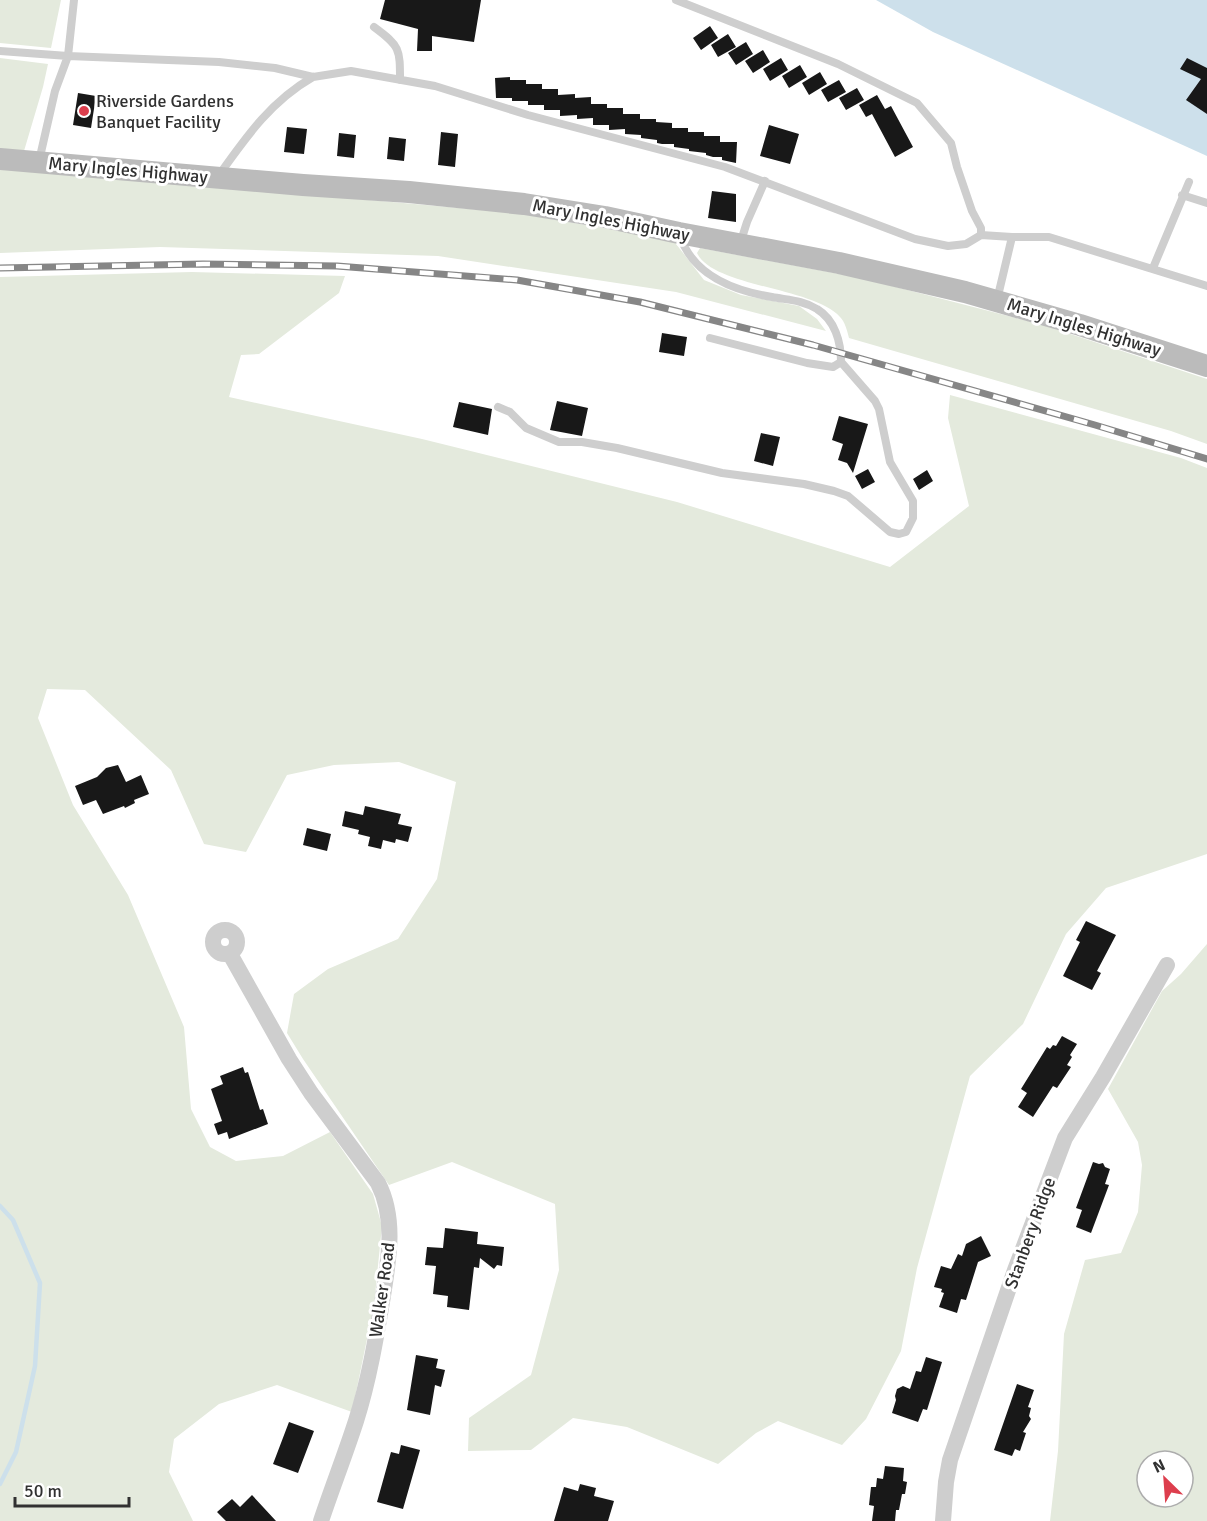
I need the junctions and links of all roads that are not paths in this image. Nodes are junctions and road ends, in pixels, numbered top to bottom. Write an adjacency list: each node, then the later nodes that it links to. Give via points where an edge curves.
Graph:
1 (74, 0): 5 (lane)
2 (676, 0): 16 (lane, via 838,64 917,103 951,142)
3 (374, 27): 7 (lane, via 391,39 400,53)
4 (0, 51): 5 (lane)
5 (68, 56): 6 (lane, via 219,62); 9 (lane, via 55,91)
6 (313, 77): 7 (lane, via 351,71); 10 (lane, via 292,89 267,113)
7 (400, 80): 11 (lane, via 435,86)
8 (0, 159): 9 (street, Mary Ingles Highway)
9 (39, 162): 10 (street, Mary Ingles Highway)
10 (217, 178): 15 (street, Mary Ingles Highway, via 524,204)
11 (765, 181): 16 (lane, via 915,239 948,246 966,244); 18 (lane)
12 (1189, 182): 13 (lane)
13 (1182, 195): 14 (lane); 19 (lane)
14 (1207, 203)
15 (679, 233): 18 (street, Mary Ingles Highway); 23 (lane, via 696,264 716,279 738,289 818,309 838,336)
16 (981, 235): 17 (lane)
17 (1012, 237): 19 (lane, via 1048,237); 21 (lane)
18 (740, 244): 21 (street, Mary Ingles Highway)
19 (1153, 268): 20 (lane)
20 (1207, 286)
21 (997, 300): 24 (street, Mary Ingles Highway)
22 (710, 338): 23 (lane, via 807,363 833,367)
23 (841, 362): 25 (lane, via 879,410 890,462 913,501 913,518 906,532 890,532 848,496 834,491 605,446 559,442 526,428 510,412)
24 (1207, 366)
25 (498, 407)
26 (230, 954): 28 (street, Walker Road, via 289,1059 378,1183 388,1218 387,1275 368,1377)
27 (1167, 965): 29 (street, Stanbery Ridge, via 1065,1138 950,1460)
28 (321, 1521)
29 (943, 1521)

